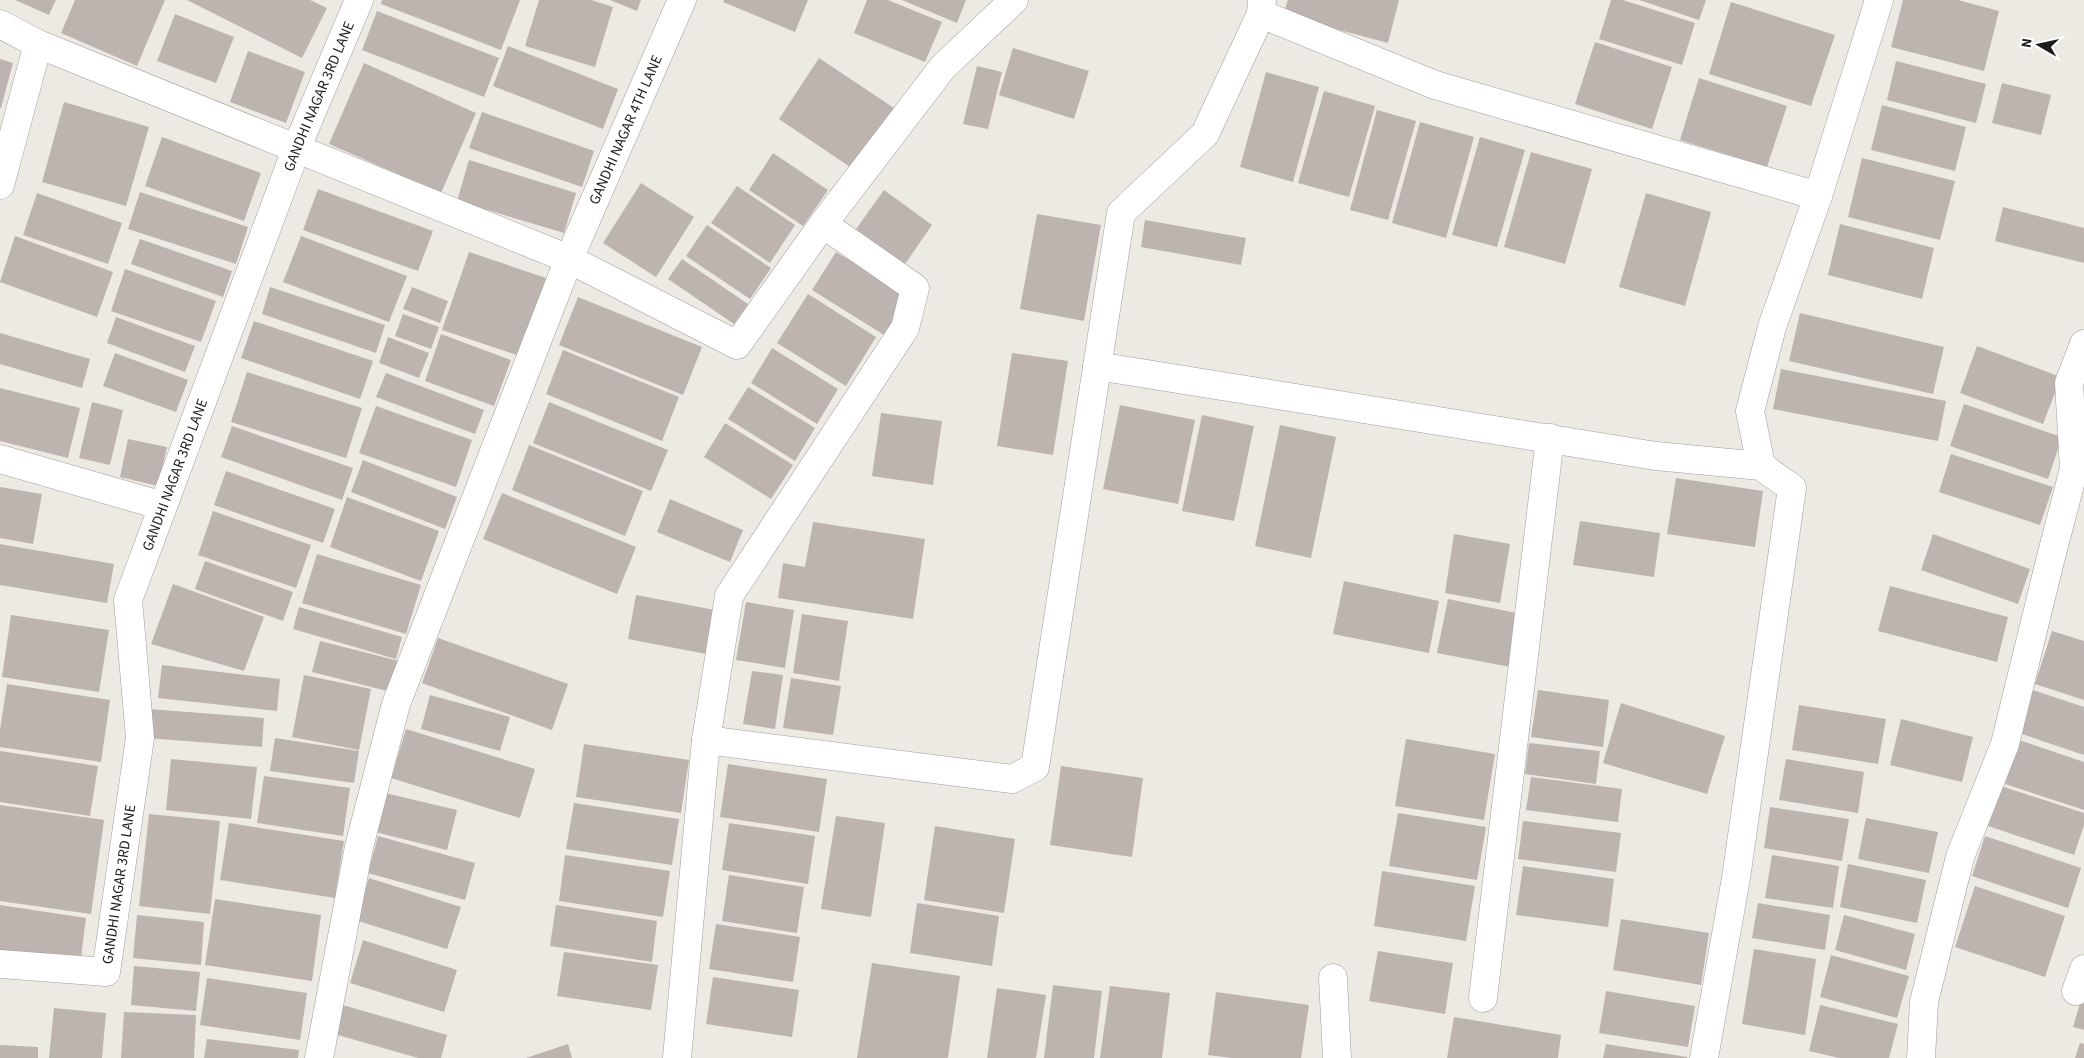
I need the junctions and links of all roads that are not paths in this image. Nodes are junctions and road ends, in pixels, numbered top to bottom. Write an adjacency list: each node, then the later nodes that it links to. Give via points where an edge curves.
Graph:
1 (359, 0): 8 (street, GANDHI NAGAR 3RD LANE)
2 (682, 0): 12 (street, GANDHI NAGAR 4TH LANE)
3 (1014, 0): 11 (street, via 943,67)
4 (1878, 0): 10 (street)
5 (1262, 7): 10 (street, via 1435,86); 14 (street, via 1205,134 1121,213)
6 (0, 24): 7 (street)
7 (38, 44): 8 (street); 9 (street)
8 (297, 147): 12 (street); 18 (street, GANDHI NAGAR 3RD LANE)
9 (0, 185)
10 (1818, 196): 17 (street, via 1772,327 1750,411)
11 (823, 224): 12 (street, via 737,345); 19 (street, via 915,288 905,328 729,596)
12 (569, 260): 23 (street, GANDHI NAGAR 4TH LANE, via 396,704 359,847)
13 (2084, 344): 27 (street, via 2069,383 2074,469 2005,744 1960,856 1924,1002)
14 (1097, 366): 15 (street); 19 (street, via 1035,767 1012,779)
15 (1550, 438): 17 (street, via 1656,456); 22 (street)
16 (0, 459): 18 (street)
17 (1761, 466): 26 (street, via 1792,488 1736,878)
18 (163, 506): 20 (street, GANDHI NAGAR 3RD LANE, via 128,600 140,738 106,972)
19 (706, 740): 24 (street)
20 (0, 964)
21 (1333, 978): 25 (street)
22 (1483, 998)
23 (319, 1058)
24 (677, 1058)
25 (1337, 1058)
26 (1704, 1058)
27 (1921, 1058)

